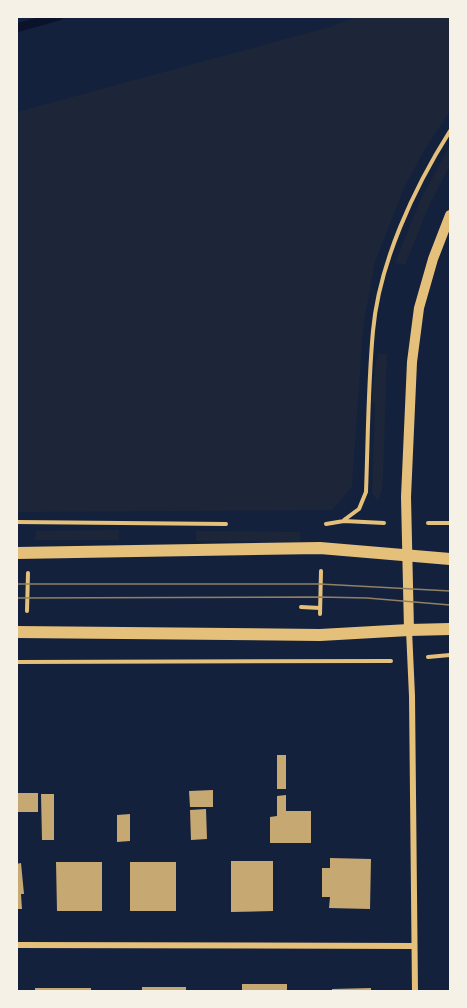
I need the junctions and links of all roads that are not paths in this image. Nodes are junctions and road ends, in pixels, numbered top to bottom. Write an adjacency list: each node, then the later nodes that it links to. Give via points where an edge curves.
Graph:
1 (450, 216): 3 (street, via 419,309 412,362 407,439)
2 (22, 552): 3 (main road, via 320,548)
3 (407, 555): 4 (main road); 6 (street)
4 (450, 559)
5 (450, 629): 6 (main road)
6 (409, 630): 7 (main road, via 320,636); 9 (street)
7 (22, 632)
8 (16, 945): 9 (street)
9 (414, 946): 10 (street)
10 (415, 992)

